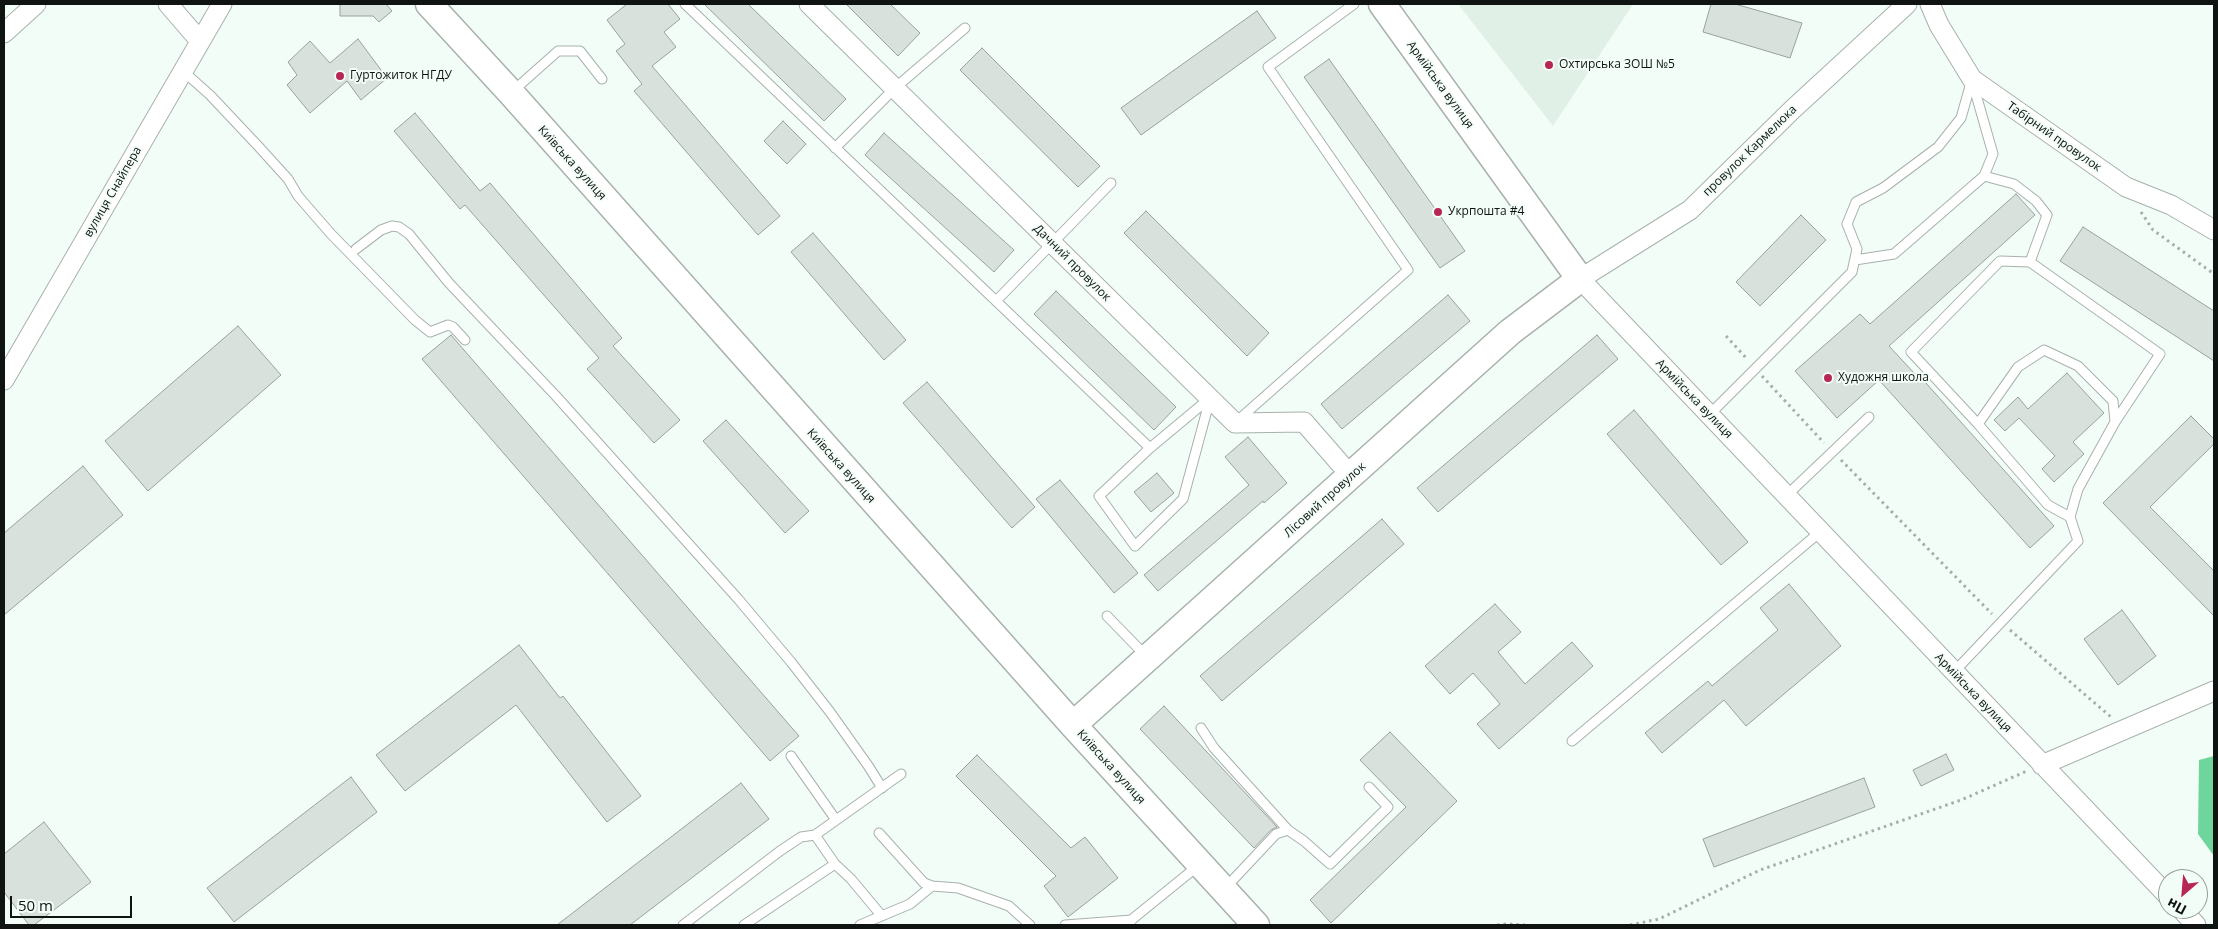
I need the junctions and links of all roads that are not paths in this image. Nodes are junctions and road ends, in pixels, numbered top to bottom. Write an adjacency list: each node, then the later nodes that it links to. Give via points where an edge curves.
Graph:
1 (36, 4): 13 (street)
2 (168, 4): 14 (street)
3 (222, 4): 14 (street, вулиця Снайпера)
4 (429, 4): 19 (main road, Київська вулиця)
5 (443, 4): 19 (main road, Київська вулиця)
6 (685, 4): 20 (lane)
7 (809, 4): 18 (street, Дачний провулок)
8 (1354, 4): 36 (lane, via 1268,67 1408,270)
9 (1382, 4): 28 (main road, Армійська вулиця)
10 (1907, 4): 28 (street, провулок Кармелюка, via 1690,210)
11 (1930, 4): 17 (street, Табірний провулок)
12 (965, 28): 18 (lane)
13 (4, 33)
14 (200, 42): 15 (street, вулиця Снайпера)
15 (183, 71): 30 (lane, via 259,147 331,234 415,320 430,332 448,325 453,327); 31 (street, вулиця Снайпера)
16 (602, 79): 19 (lane, via 580,51 558,51)
17 (1972, 79): 21 (lane, via 1993,154); 23 (street, Табірний провулок, via 2126,187 2171,205); 26 (lane, via 1961,118 1938,147 1883,188 1856,202 1847,224 1857,249)
18 (895, 88): 20 (lane); 24 (street, Дачний провулок)
19 (515, 89): 47 (main road, Київська вулиця)
20 (835, 148): 29 (lane)
21 (1984, 176): 26 (lane, via 1894,254); 27 (lane, via 2014,184 2036,201 2047,215)
22 (1112, 183): 24 (lane)
23 (2214, 230)
24 (1052, 244): 29 (lane); 32 (street, Дачний провулок)
25 (356, 250): 54 (lane, via 381,230 392,226 409,234 449,283 556,396 739,600 824,705)
26 (1855, 260): 33 (lane, via 1852,272)
27 (2030, 262): 35 (lane, via 2160,354); 37 (lane, via 2000,261 1911,352)
28 (1580, 279): 33 (street, Армійська вулиця); 39 (main road, Лісовий провулок, via 1510,332)
29 (996, 301): 38 (lane)
30 (465, 340)
31 (4, 380)
32 (1210, 398): 36 (street, Дачний провулок); 38 (lane); 38 (lane, via 1184,499 1136,546 1099,496)
33 (1709, 415): 40 (street, Армійська вулиця)
34 (1869, 417): 40 (lane)
35 (2115, 422): 37 (lane, via 2113,401 2078,366 2044,350 2018,367); 41 (lane, via 2078,489)
36 (1235, 423): 39 (street, via 1304,422)
37 (1978, 424): 41 (lane, via 2048,505)
38 (1150, 448)
39 (1351, 476): 44 (main road, Лісовий провулок)
40 (1786, 496): 42 (street, Армійська вулиця)
41 (2070, 517): 45 (lane, via 2078,541)
42 (1820, 532): 45 (street, Армійська вулиця); 49 (lane)
43 (1107, 616): 44 (lane)
44 (1148, 658): 47 (main road, Лісовий провулок)
45 (1954, 672): 51 (street, Армійська вулиця)
46 (2214, 691): 51 (street)
47 (1077, 722): 60 (main road, Київська вулиця); 61 (main road, Київська вулиця)
48 (1201, 728): 56 (lane, via 1214,748)
49 (1572, 741)
50 (791, 756): 55 (lane)
51 (2042, 765): 63 (street, Армійська вулиця)
52 (901, 774): 54 (lane)
53 (1368, 786): 56 (lane, via 1388,806 1330,864)
54 (882, 788): 55 (lane)
55 (836, 820): 58 (lane)
56 (1288, 830): 61 (lane, via 1276,834)
57 (879, 833): 62 (lane, via 924,883)
58 (815, 835): 59 (lane); 66 (lane, via 801,837 780,851)
59 (835, 864): 64 (lane, via 852,879); 67 (lane)
60 (1200, 864): 65 (lane); 71 (main road, Київська вулиця)
61 (1230, 884): 72 (main road, Київська вулиця)
62 (932, 886): 64 (lane, via 910,904); 69 (lane, via 958,888 1009,906)
63 (2158, 886)
64 (881, 915): 68 (lane)
65 (1129, 923): 70 (lane)
66 (683, 925)
67 (744, 925)
68 (860, 925)
69 (1030, 925)
70 (1065, 925)
71 (1256, 925)
72 (1268, 925)

